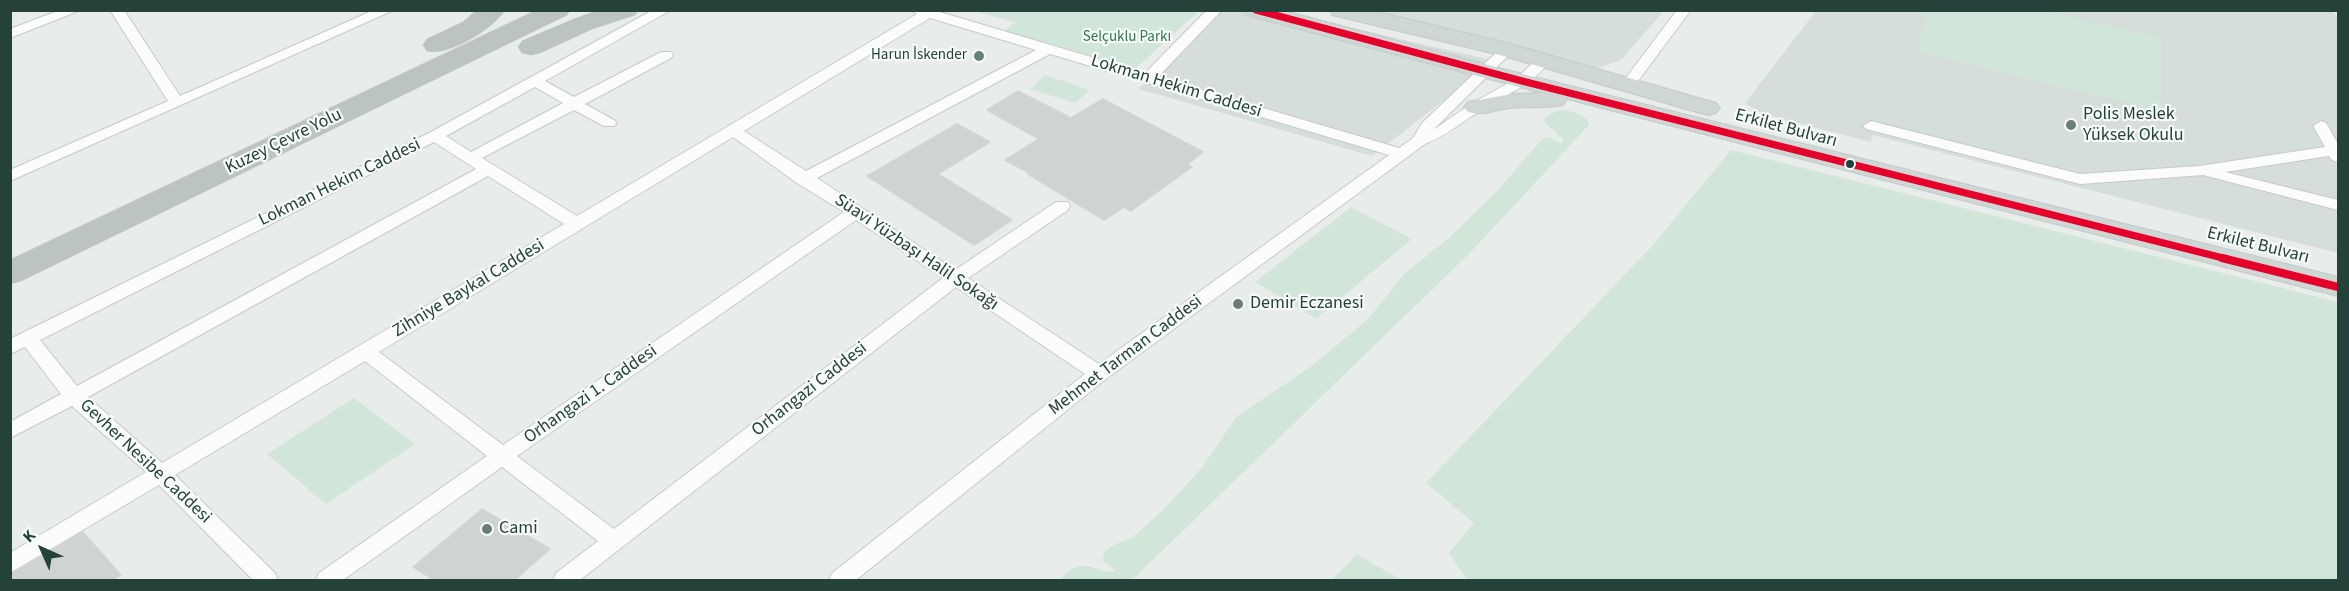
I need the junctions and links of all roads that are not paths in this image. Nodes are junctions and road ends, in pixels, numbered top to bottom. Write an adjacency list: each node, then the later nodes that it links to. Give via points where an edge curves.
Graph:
1 (74, 10): 14 (street)
2 (117, 10): 25 (street)
3 (387, 10): 25 (street)
4 (493, 10): 32 (highway, via 459,34 316,103)
5 (524, 10): 32 (highway, Kuzey Çevre Yolu)
6 (558, 10): 43 (highway, Kuzey Çevre Yolu)
7 (626, 10): 43 (highway, via 552,37 346,130)
8 (664, 10): 22 (street, Lokman Hekim Caddesi)
9 (1215, 10): 20 (street)
10 (1254, 10): 19 (main road, Erkilet Bulvarı)
11 (1340, 10): 16 (main road, Erkilet Bulvarı)
12 (1684, 10): 23 (street)
13 (922, 12): 15 (street, Lokman Hekim Caddesi); 31 (street, Zihniye Baykal Caddesi)
14 (10, 34)
15 (1048, 49): 20 (street, Lokman Hekim Caddesi); 41 (street)
16 (1507, 50): 18 (main road, Erkilet Bulvarı); 19 (street, Mehmet Tarman Caddesi)
17 (666, 55): 26 (street)
18 (1543, 61): 21 (street, Mehmet Tarman Caddesi); 23 (main road, Erkilet Bulvarı)
19 (1484, 71): 21 (main road, Erkilet Bulvarı); 34 (street, Mehmet Tarman Caddesi, via 1427,126)
20 (1148, 79): 35 (street, Lokman Hekim Caddesi)
21 (1522, 81): 24 (main road, Erkilet Bulvarı); 27 (street, Mehmet Tarman Caddesi)
22 (536, 82): 26 (street); 33 (street, Lokman Hekim Caddesi)
23 (1628, 86): 48 (main road, Erkilet Bulvarı, via 1912,162)
24 (1596, 100): 27 (main road, via 1521,100); 51 (main road, Erkilet Bulvarı)
25 (177, 103): 40 (street)
26 (574, 104): 28 (street); 37 (street)
27 (1476, 107): 34 (street, Mehmet Tarman Caddesi, via 1443,131)
28 (609, 123)
29 (1871, 126): 39 (street, via 2080,179)
30 (2321, 126): 36 (street)
31 (733, 130): 41 (street, Süavi Yüzbaşı Halil Sokağı); 46 (street, Zihniye Baykal Caddesi)
32 (260, 135): 47 (highway, Kuzey Çevre Yolu)
33 (435, 135): 37 (street); 52 (street, Lokman Hekim Caddesi)
34 (1419, 141): 35 (street, Mehmet Tarman Caddesi)
35 (1401, 154): 54 (street, Mehmet Tarman Caddesi)
36 (2337, 154): 39 (street)
37 (471, 158): 38 (street)
38 (488, 169): 46 (street); 55 (street)
39 (2199, 171): 42 (street)
40 (10, 176)
41 (803, 178): 45 (street, Süavi Yüzbaşı Halil Sokağı)
42 (2338, 205)
43 (150, 206): 49 (highway, Kuzey Çevre Yolu)
44 (1062, 206): 50 (street, Orhangazi Caddesi)
45 (856, 211): 50 (street, Süavi Yüzbaşı Halil Sokağı); 57 (street, Orhangazi 1. Caddesi)
46 (577, 224): 53 (street, Zihniye Baykal Caddesi)
47 (10, 255)
48 (2338, 266)
49 (10, 273)
50 (954, 279): 54 (street, Süavi Yüzbaşı Halil Sokağı); 59 (street, Orhangazi Caddesi)
51 (2338, 287)
52 (19, 343): 55 (street, Gevher Nesibe Caddesi)
53 (365, 351): 57 (street); 58 (street, Zihniye Baykal Caddesi)
54 (1099, 374): 64 (street, Mehmet Tarman Caddesi)
55 (74, 396): 56 (street); 58 (street, Gevher Nesibe Caddesi)
56 (10, 430)
57 (502, 456): 59 (street); 62 (street, Orhangazi 1. Caddesi)
58 (161, 474): 60 (street, Zihniye Baykal Caddesi); 61 (street, Gevher Nesibe Caddesi)
59 (614, 542): 63 (street, Orhangazi Caddesi)
60 (10, 564)
61 (267, 580)
62 (327, 580)
63 (564, 580)
64 (840, 580)

